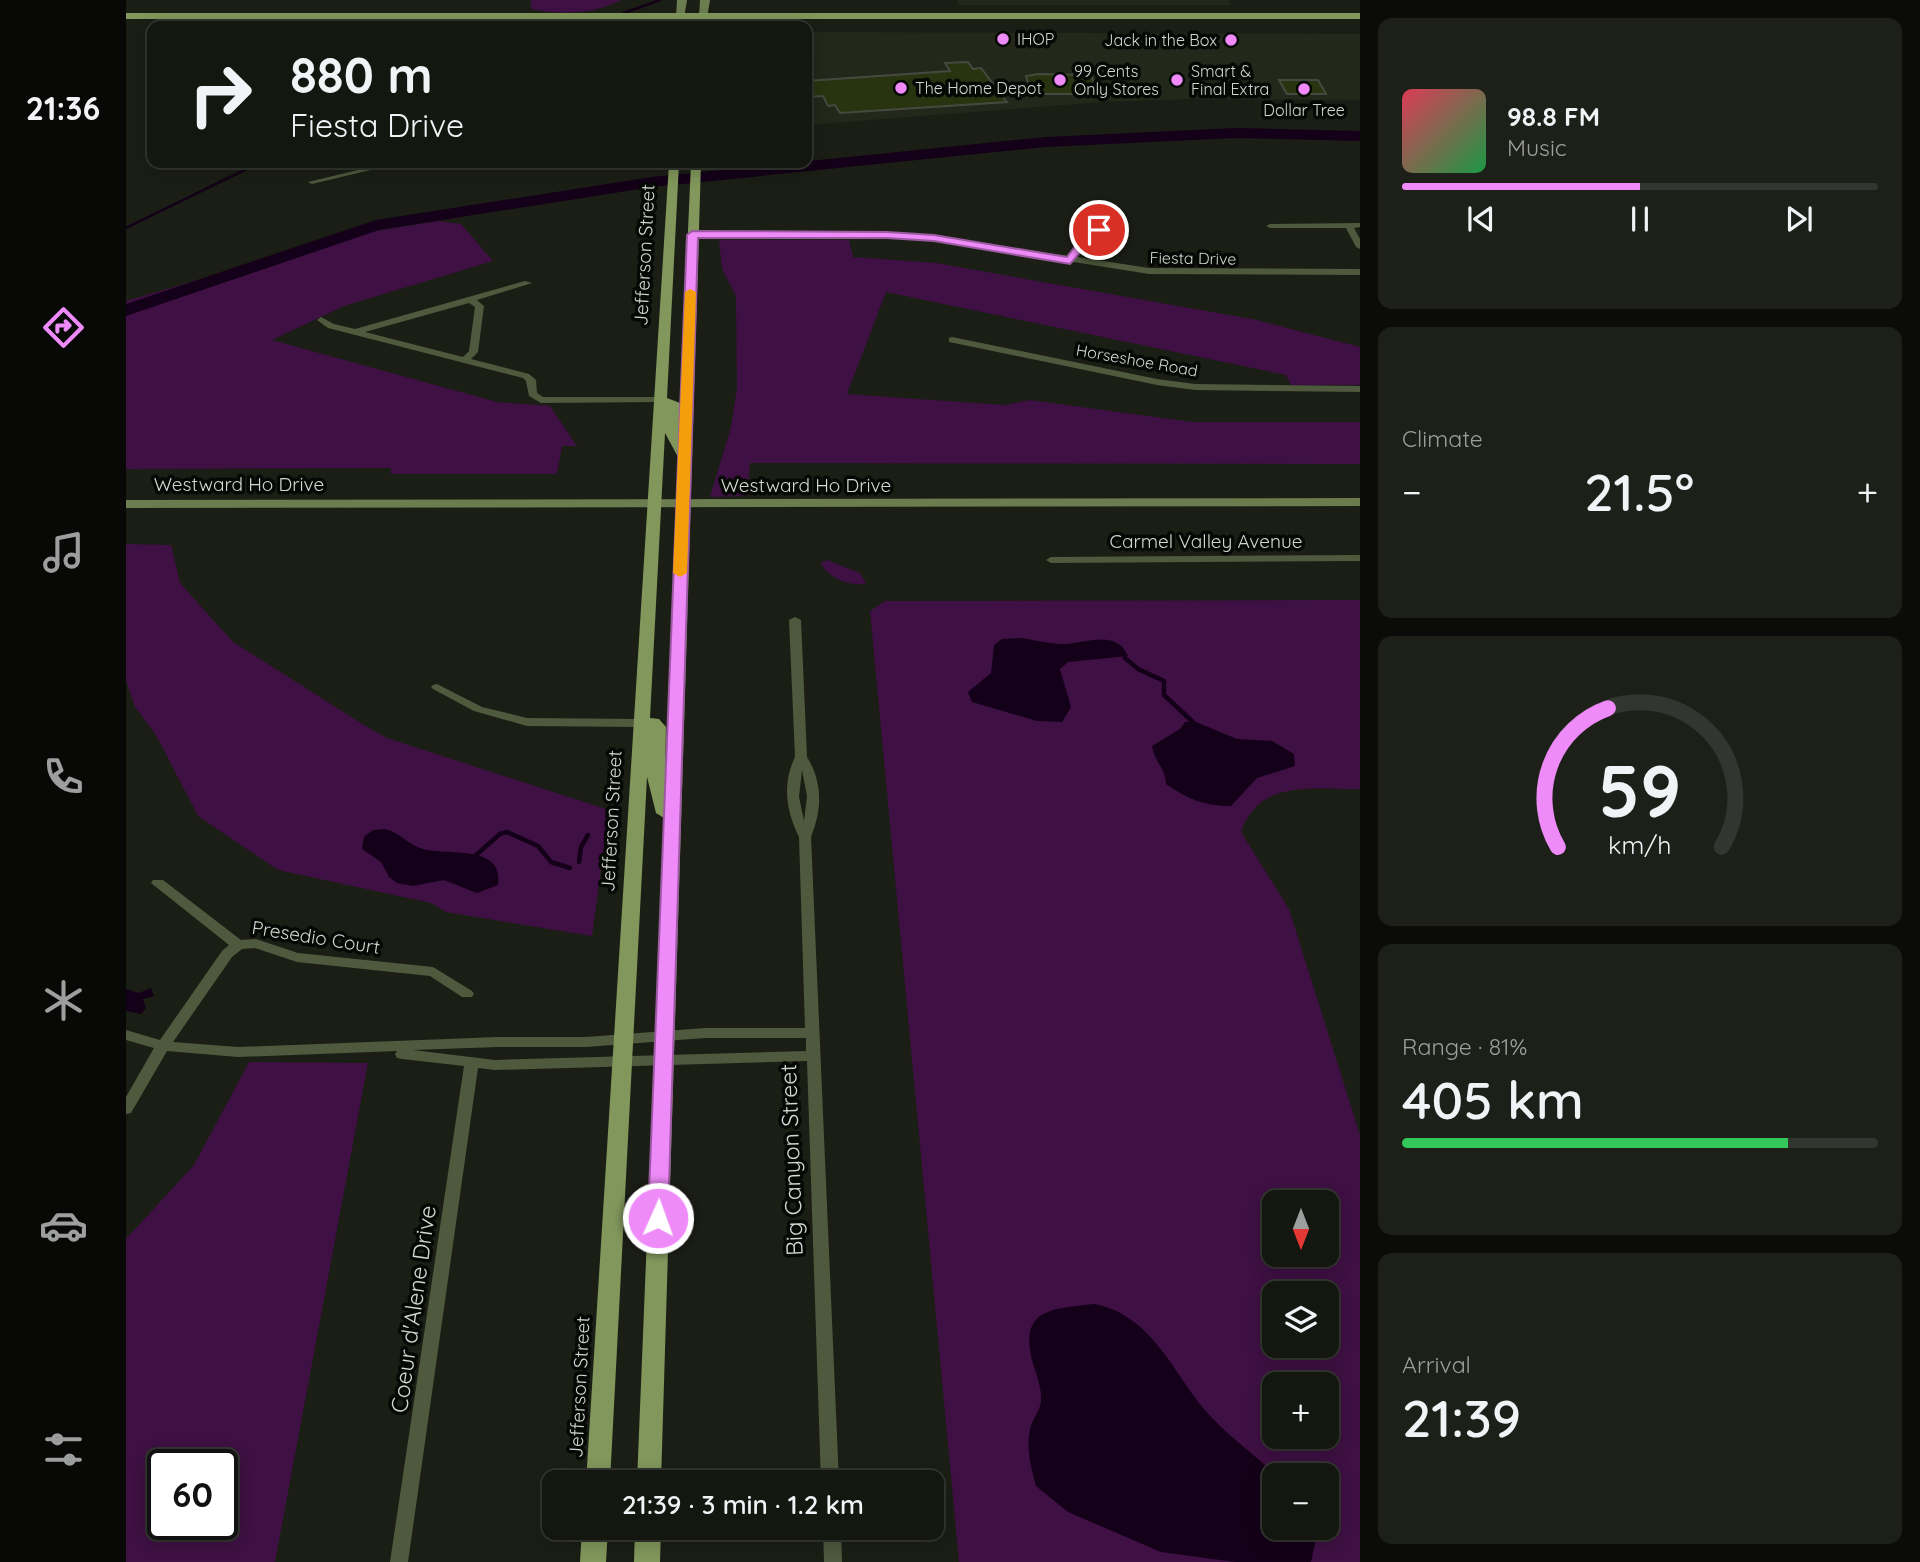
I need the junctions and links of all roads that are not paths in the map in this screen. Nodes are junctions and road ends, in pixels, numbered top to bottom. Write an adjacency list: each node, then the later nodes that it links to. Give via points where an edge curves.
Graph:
1 (682, 0): 10 (street)
2 (705, 0): 11 (street)
3 (126, 16): 5 (main road)
4 (1360, 16): 6 (main road)
5 (378, 20): 7 (main road); 8 (main road); 9 (main road, via 645,16)
6 (1174, 20): 12 (main road); 15 (main road)
7 (337, 21)
8 (442, 21)
9 (675, 21)
10 (681, 21)
11 (704, 21)
12 (812, 22)
13 (126, 23): 14 (main road)
14 (147, 23)
15 (1360, 24)
16 (374, 168): 19 (street)
17 (674, 168): 35 (main road, Jefferson Street)
18 (696, 168): 23 (main road)
19 (312, 182)
20 (1360, 225): 22 (street)
21 (1270, 226): 22 (street)
22 (1349, 226): 25 (street)
23 (692, 230): 26 (street, Fiesta Drive, via 922,237); 36 (main road)
24 (1099, 230): 26 (street)
25 (1360, 247)
26 (1070, 261): 27 (street, Fiesta Drive, via 1149,271)
27 (1360, 272)
28 (528, 283): 29 (street)
29 (469, 299): 31 (street); 33 (street, via 480,306 473,352)
30 (321, 320): 31 (street)
31 (356, 332): 33 (street)
32 (952, 340): 34 (street, Horseshoe Road, via 1182,385)
33 (465, 360): 35 (street, via 526,376 532,394 541,400)
34 (1360, 389)
35 (659, 400): 36 (main road, via 673,403 672,432); 39 (main road, Jefferson Street)
36 (684, 457): 40 (main road)
37 (1360, 502): 40 (street, Westward Ho Drive)
38 (126, 504): 39 (street, Westward Ho Drive)
39 (653, 504): 40 (street, Westward Ho Drive); 45 (main road, Jefferson Street)
40 (682, 505): 48 (main road)
41 (1360, 558): 42 (street, Carmel Valley Avenue)
42 (1051, 560)
43 (794, 620): 46 (street, Big Canyon Street)
44 (438, 687): 45 (street, via 478,709 527,722)
45 (641, 723): 48 (main road, via 658,727 656,777); 55 (main road, Jefferson Street)
46 (801, 757): 47 (street, Big Canyon Street, via 812,780 814,816); 47 (street, Big Canyon Street, via 793,771 794,816)
47 (805, 836): 52 (street, Big Canyon Street)
48 (671, 837): 54 (main road)
49 (158, 883): 50 (street)
50 (238, 945): 51 (street, Presedio Court, via 256,943 297,957 433,972); 56 (street, Presedio Court)
51 (467, 994)
52 (811, 1033): 54 (street); 58 (street, Big Canyon Street)
53 (126, 1035): 56 (street)
54 (664, 1036): 55 (street); 59 (main road)
55 (624, 1039): 57 (street); 61 (main road, Jefferson Street)
56 (163, 1046): 57 (street, via 238,1052); 62 (street, Presedio Court)
57 (367, 1049): 60 (street)
58 (812, 1056): 59 (street); 65 (street, Big Canyon Street)
59 (663, 1060): 61 (street); 64 (main road)
60 (472, 1062): 61 (street); 69 (street, Coeur d'Alene Drive)
61 (622, 1062): 63 (main road, Jefferson Street)
62 (126, 1109)
63 (599, 1470)
64 (649, 1470)
65 (829, 1470)
66 (594, 1540): 70 (main road)
67 (648, 1540): 71 (main road)
68 (832, 1540): 72 (street)
69 (399, 1562)
70 (593, 1562)
71 (647, 1562)
72 (833, 1562)

